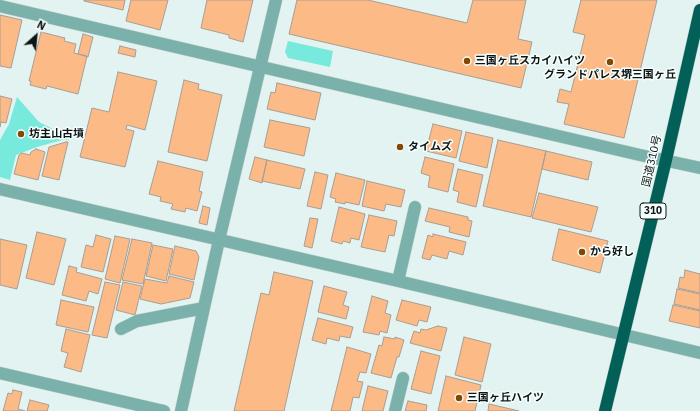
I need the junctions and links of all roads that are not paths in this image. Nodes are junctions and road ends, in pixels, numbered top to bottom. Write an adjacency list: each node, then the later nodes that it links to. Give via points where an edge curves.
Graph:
1 (276, 0): 4 (street)
2 (0, 6): 4 (street)
3 (700, 10): 5 (highway, 国道310号 / 310)
4 (260, 67): 5 (street); 9 (street)
5 (666, 160): 6 (street); 13 (highway, 国道310号 / 310)
6 (700, 168)
7 (0, 189): 9 (street)
8 (415, 207): 10 (street)
9 (219, 240): 10 (street); 11 (street)
10 (398, 280): 13 (street)
11 (204, 308): 12 (street, via 137,321); 18 (street)
12 (121, 329)
13 (623, 335): 14 (street); 20 (highway, 国道310号 / 310)
14 (700, 353)
15 (0, 373): 17 (street)
16 (403, 378): 19 (street)
17 (164, 411)
18 (181, 411)
19 (395, 411)
20 (605, 411)

